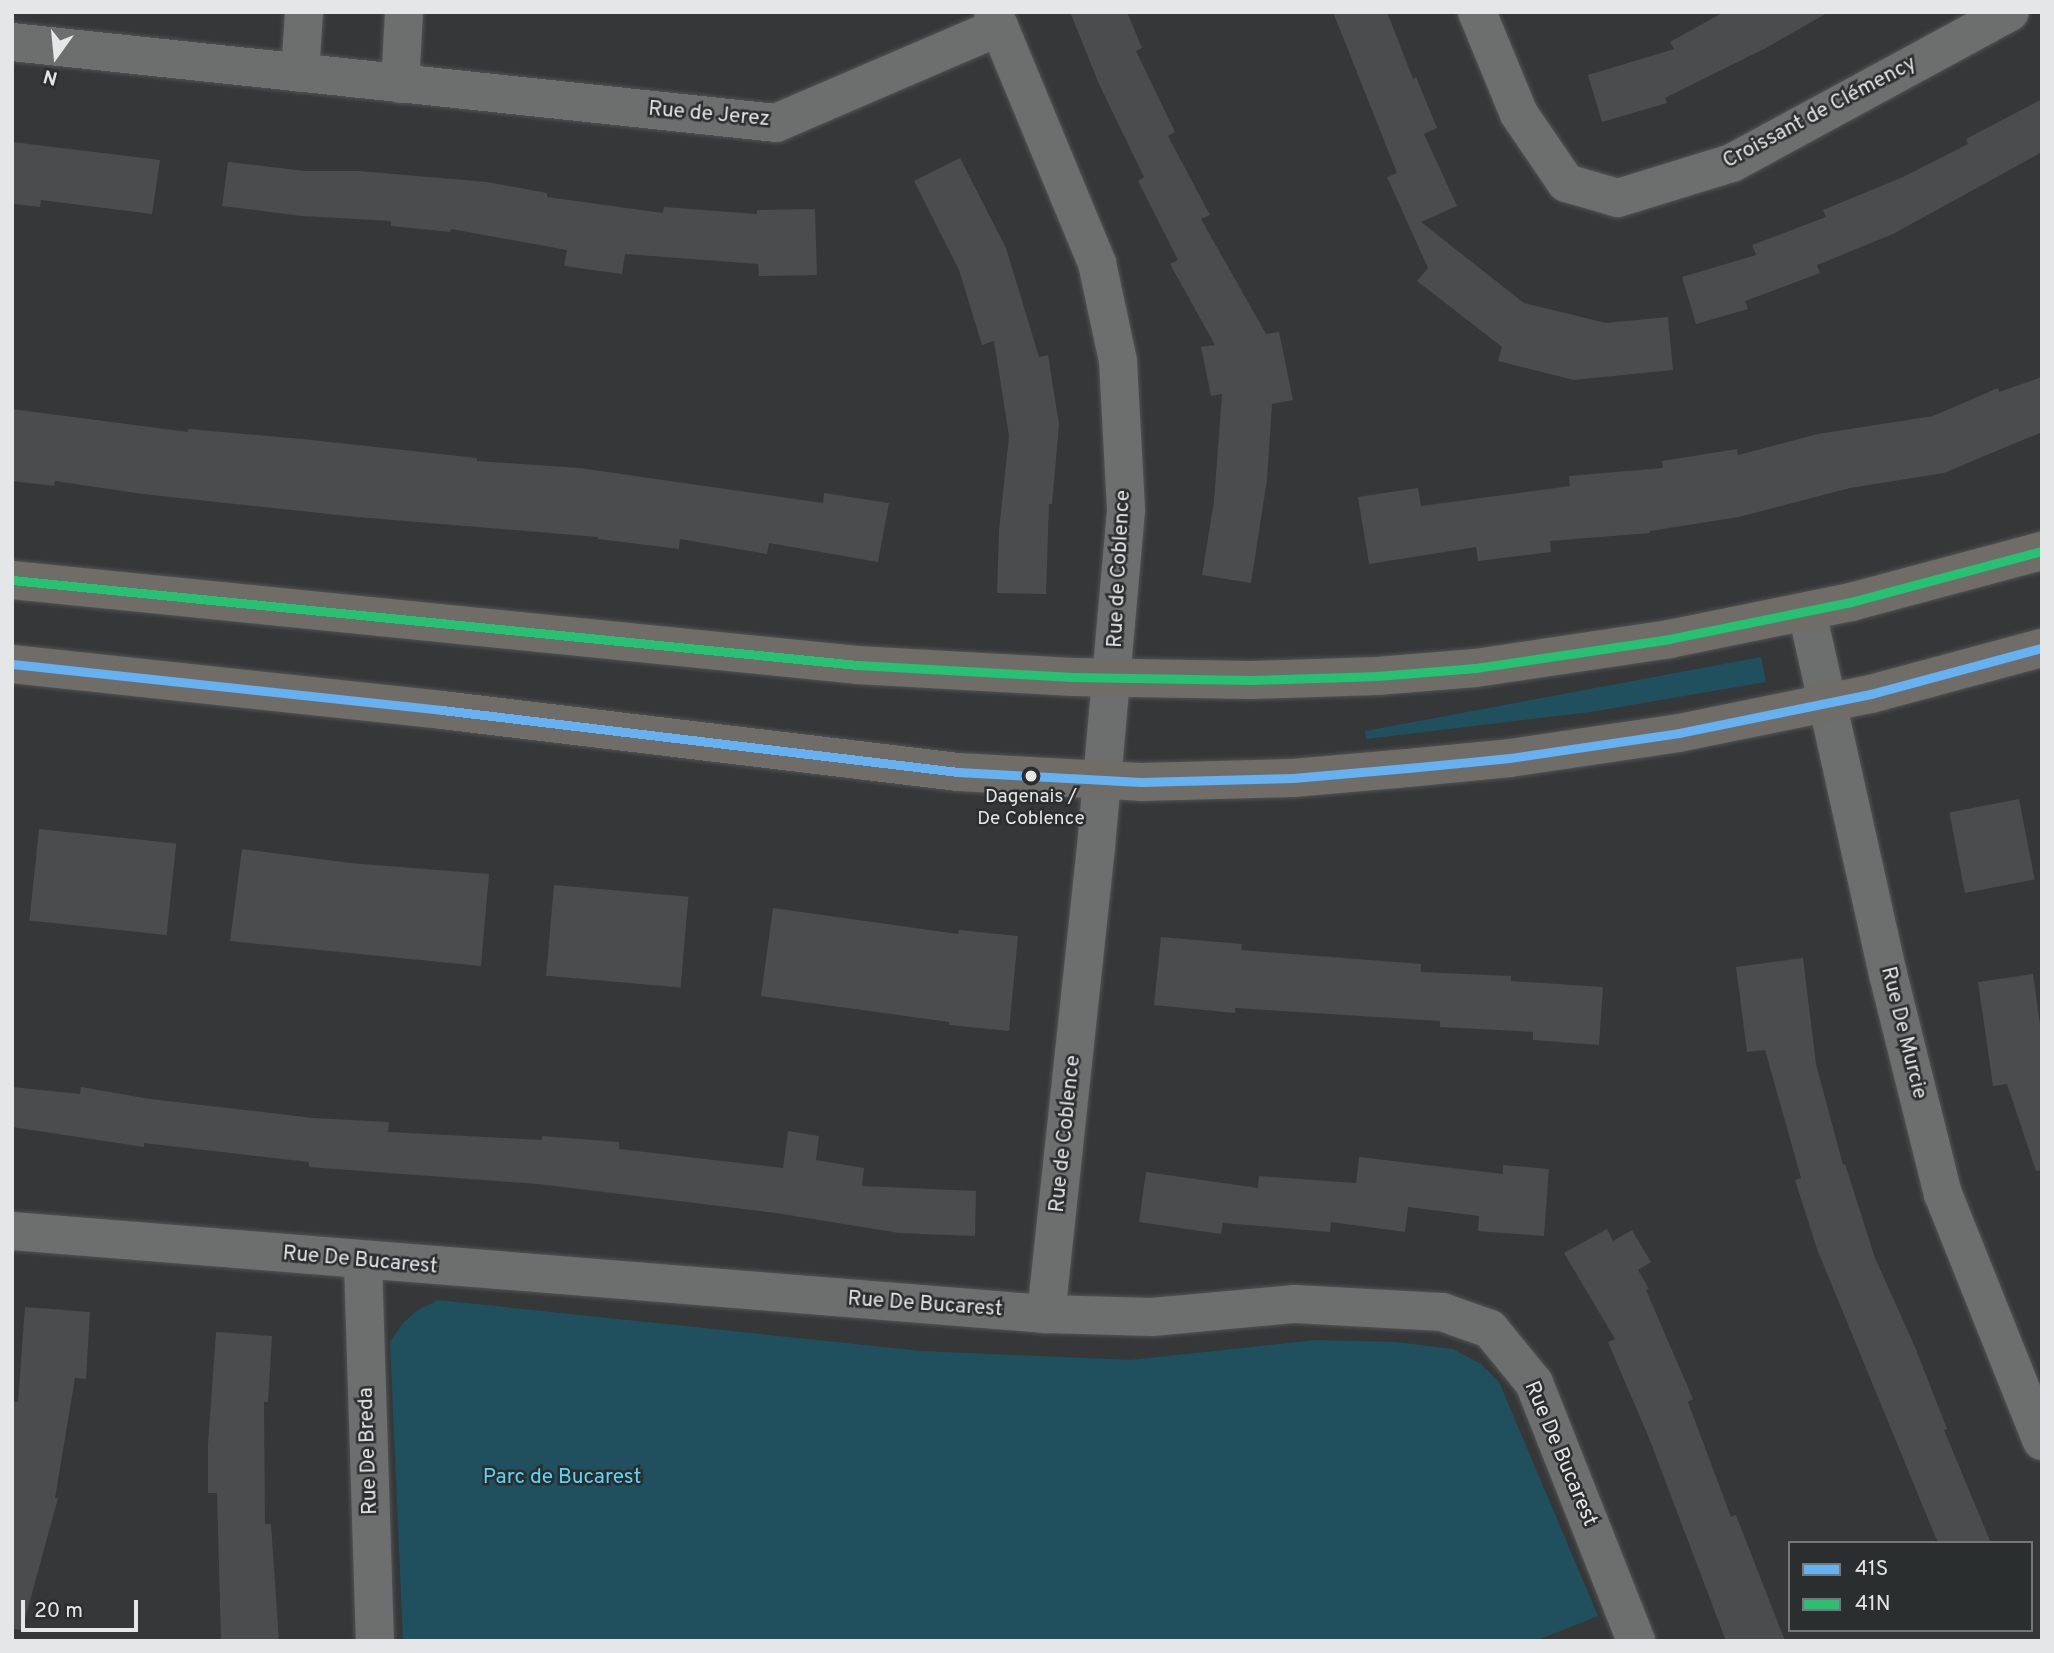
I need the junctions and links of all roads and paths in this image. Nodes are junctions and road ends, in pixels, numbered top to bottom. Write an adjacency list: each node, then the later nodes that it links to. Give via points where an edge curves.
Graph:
1 (304, 12): 7 (street)
2 (404, 12): 8 (street)
3 (1477, 12): 4 (street, Croissant de Clémency, via 1519,114 1566,183 1618,198 1732,163)
4 (2010, 12)
5 (996, 20): 8 (street, Rue de Jerez, via 776,123); 14 (street, Rue de Coblence, via 1097,263 1118,361 1126,511)
6 (12, 42): 7 (street, Rue de Jerez)
7 (300, 74): 8 (street, Rue de Jerez)
8 (400, 84)
9 (2042, 551): 11 (main road)
10 (12, 580): 14 (main road, via 804,661)
11 (1807, 612): 14 (main road, via 1669,639 1476,668 1319,678); 15 (street, Rue De Murcie)
12 (2042, 648): 15 (main road)
13 (12, 664): 16 (main road, via 958,772)
14 (1113, 679): 16 (street, Rue de Coblence)
15 (1829, 703): 16 (main road, via 1679,733 1453,764 1279,778); 20 (street, Rue De Murcie, via 1888,974 1943,1194)
16 (1103, 781): 19 (street, Rue de Coblence)
17 (12, 1231): 18 (street, Rue De Bucarest)
18 (363, 1262): 19 (street, Rue De Bucarest); 21 (street, Rue De Breda)
19 (1046, 1314): 22 (street, Rue De Bucarest, via 1152,1317 1295,1304 1442,1312 1490,1329 1534,1382)
20 (2042, 1441)
21 (375, 1641)
22 (1636, 1641)

